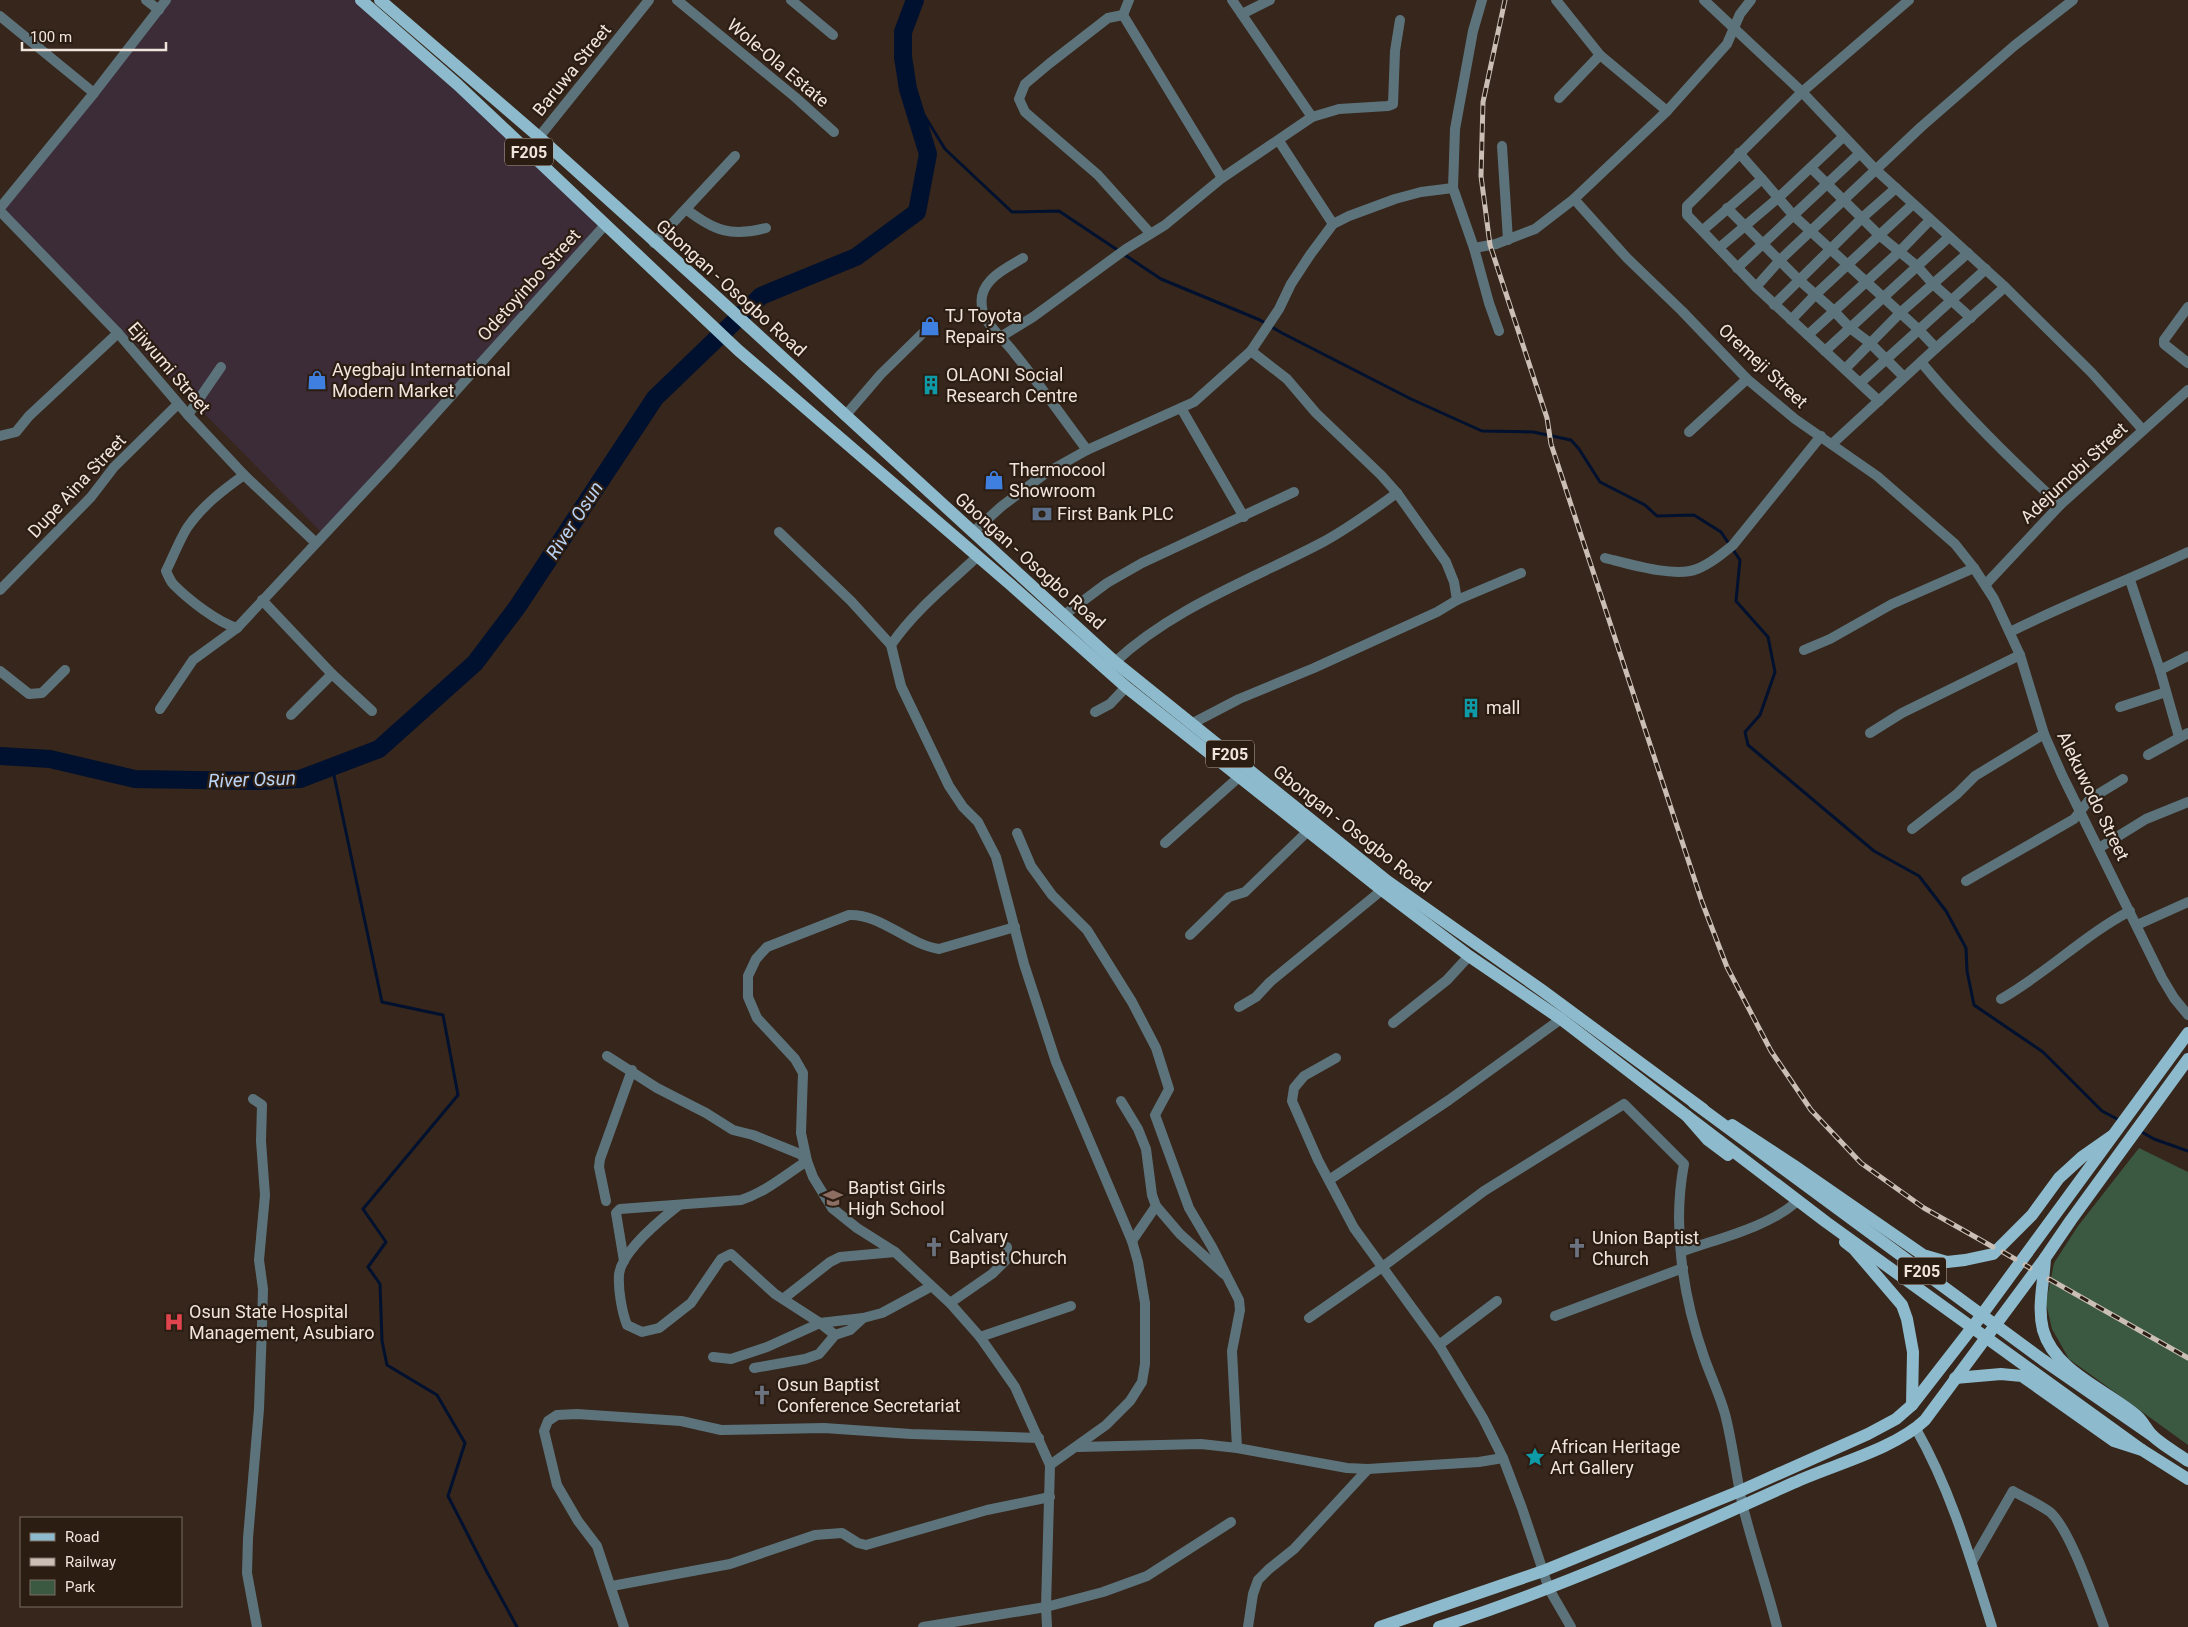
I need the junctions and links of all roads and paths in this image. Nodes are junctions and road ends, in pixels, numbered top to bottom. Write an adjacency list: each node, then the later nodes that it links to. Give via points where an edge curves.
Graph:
1 (146, 0): 17 (street)
2 (166, 0): 17 (street, Ejiwumi Street)
3 (361, 0): 56 (main road, Gbongan - Osogbo Road / F205, via 458,85)
4 (380, 0): 32 (main road, Gbongan - Osogbo Road / F205)
5 (649, 0): 32 (street, Baruwa Street)
6 (677, 0): 30 (street, Wole-Ola Estate)
7 (791, 0): 23 (street)
8 (1130, 0): 19 (street)
9 (1232, 0): 18 (street)
10 (1270, 0): 18 (street)
11 (1482, 0): 43 (street, via 1456,120)
12 (1556, 0): 24 (street)
13 (1704, 0): 22 (street)
14 (1751, 0): 22 (street)
15 (1909, 0): 26 (street)
16 (2074, 0): 39 (street, via 1969,84)
17 (158, 10): 25 (street, Ejiwumi Street)
18 (1242, 14): 29 (street)
19 (1123, 15): 40 (street); 61 (street, via 1108,18 1050,63 1025,84 1019,100 1025,112 1098,175)
20 (1400, 20): 29 (street, via 1394,51 1393,104 1340,109)
21 (2, 22): 25 (street)
22 (1733, 27): 26 (street); 28 (street, via 1727,44)
23 (833, 35)
24 (1600, 55): 27 (street); 28 (street)
25 (94, 92): 51 (street, Ejiwumi Street)
26 (1802, 92): 31 (street); 35 (street)
27 (1559, 98)
28 (1667, 110): 46 (street)
29 (1312, 117): 33 (street)
30 (834, 132)
31 (1844, 137): 36 (street); 38 (street)
32 (539, 138): 65 (main road, Gbongan - Osogbo Road / F205)
33 (1279, 141): 40 (street); 55 (street)
34 (1502, 146): 64 (street)
35 (1739, 153): 41 (street); 59 (street, via 1688,206 1688,215)
36 (1859, 154): 39 (street); 42 (street)
37 (735, 156): 50 (street)
38 (1811, 168): 42 (street); 45 (street)
39 (1875, 170): 44 (street); 47 (street)
40 (1222, 178): 61 (street, via 1165,225)
41 (1762, 178): 45 (street); 49 (street)
42 (1828, 183): 47 (street); 52 (street)
43 (1453, 188): 55 (street, via 1394,199); 67 (street)
44 (1896, 188): 48 (street); 53 (street)
45 (1778, 198): 52 (street); 57 (street)
46 (1574, 199): 64 (street, via 1535,229); 109 (street, Oremeji Street, via 1627,258)
47 (1846, 200): 53 (street); 60 (street)
48 (1913, 204): 54 (street); 62 (street)
49 (1727, 208): 57 (street); 59 (street)
50 (686, 209): 58 (street, via 703,223 722,231 751,232); 65 (street)
51 (0, 210): 96 (street, Ejiwumi Street)
52 (1794, 216): 60 (street); 66 (street)
53 (1863, 217): 62 (street); 69 (street)
54 (1930, 220): 63 (street); 70 (street)
55 (1333, 224): 101 (street, via 1291,284 1279,309)
56 (605, 225): 130 (street, Odetoyinbo Street); 132 (main road, Gbongan - Osogbo Road / F205, via 783,389)
57 (1745, 226): 66 (street); 68 (street)
58 (766, 228)
59 (1703, 230): 68 (street)
60 (1811, 231): 69 (street); 73 (street)
61 (1150, 233): 98 (street)
62 (1879, 235): 70 (street); 74 (street)
63 (1949, 237): 71 (street); 75 (street)
64 (1508, 240): 67 (street)
65 (654, 243): 116 (main road, Gbongan - Osogbo Road / F205)
66 (1764, 244): 73 (street); 76 (street)
67 (1474, 248): 95 (street)
68 (1719, 248): 76 (street)
69 (1830, 249): 74 (street); 78 (street)
70 (1900, 251): 75 (street); 79 (street)
71 (1968, 253): 77 (street); 80 (street)
72 (1023, 258): 98 (street, via 996,275 982,295 986,319)
73 (1780, 260): 78 (street); 82 (street)
74 (1847, 265): 79 (street); 83 (street)
75 (1917, 266): 80 (street); 84 (street)
76 (1737, 268): 82 (street)
77 (1986, 269): 81 (street); 85 (street)
78 (1799, 280): 83 (street); 86 (street)
79 (1865, 281): 84 (street); 88 (street)
80 (1933, 284): 85 (street); 89 (street)
81 (2005, 287): 90 (street); 117 (street, via 2091,372)
82 (1756, 288): 86 (street)
83 (1815, 295): 88 (street); 91 (street)
84 (1883, 297): 89 (street); 92 (street)
85 (1952, 299): 90 (street); 93 (street)
86 (1774, 304): 91 (street)
87 (2188, 307): 105 (street, via 2164,340 2164,344)
88 (1833, 310): 92 (street); 97 (street)
89 (1900, 314): 93 (street); 99 (street)
90 (1972, 318): 100 (street)
91 (1791, 320): 97 (street)
92 (1850, 328): 99 (street); 102 (street)
93 (1918, 329): 100 (street); 103 (street)
94 (927, 330): 116 (street, via 881,374)
95 (1499, 331)
96 (118, 333): 113 (street, Ejiwumi Street); 119 (street, via 16,432)
97 (1808, 335): 102 (street)
98 (1002, 336): 122 (street)
99 (1870, 343): 103 (street); 107 (street)
100 (1936, 348): 104 (street)
101 (1251, 351): 114 (street, via 1194,402); 125 (street, via 1287,379 1316,413)
102 (1825, 351): 107 (street)
103 (1886, 360): 108 (street); 110 (street)
104 (1921, 362): 108 (street); 126 (street, via 1955,404)
105 (2188, 363)
106 (221, 367): 115 (street)
107 (1845, 369): 110 (street)
108 (1904, 377): 112 (street)
109 (1747, 378): 118 (street); 120 (street, Oremeji Street, via 1795,419)
110 (1860, 383): 112 (street)
111 (2188, 390): 117 (street, Adejumobi Street)
112 (1879, 401): 121 (street)
113 (178, 404): 115 (street, Ejiwumi Street); 138 (street, Dupe Aina Street, via 114,467 92,497)
114 (1180, 408): 122 (street); 127 (street)
115 (188, 415): 123 (street, Ejiwumi Street)
116 (845, 416): 129 (main road, Gbongan - Osogbo Road / F205)
117 (2143, 430): 126 (street, Adejumobi Street)
118 (1689, 432)
119 (0, 436)
120 (1821, 436): 121 (street, Oremeji Street); 133 (street, via 1733,545 1696,570 1680,572)
121 (1832, 444): 134 (street, Oremeji Street, via 1877,476 1955,544)
122 (1087, 450): 129 (street, via 1046,473)
123 (244, 475): 130 (street, Ejiwumi Street); 142 (street, via 220,492 186,529 166,571 172,584 216,618)
124 (1294, 492): 127 (street)
125 (1397, 493): 140 (street, via 1446,562); 149 (street, via 1357,522 1240,581 1138,641)
126 (2060, 505): 137 (street, Adejumobi Street)
127 (1244, 517): 141 (street, via 1142,563)
128 (779, 532): 144 (street, via 851,601)
129 (973, 532): 141 (main road, Gbongan - Osogbo Road / F205)
130 (316, 543): 139 (street, Odetoyinbo Street)
131 (2188, 552): 136 (street)
132 (978, 556): 144 (street, via 914,616); 145 (main road, Gbongan - Osogbo Road / F205)
133 (1606, 558)
134 (1974, 568): 137 (street, Oremeji Street); 146 (street, via 1892,604)
135 (1521, 573): 140 (street)
136 (2130, 580): 143 (street, via 2055,609); 151 (street)
137 (1986, 584): 143 (street, Alekuwodo Street)
138 (2, 586)
139 (262, 600): 142 (street, Odetoyinbo Street); 153 (street)
140 (1457, 600): 161 (street)
141 (1064, 615): 145 (main road, Gbongan - Osogbo Road / F205)
142 (237, 628): 157 (street, Odetoyinbo Street, via 193,660)
143 (2010, 632): 147 (street, Alekuwodo Street)
144 (891, 645): 180 (street, via 902,686 949,786 978,822 996,857)
145 (1088, 646): 149 (main road, Gbongan - Osogbo Road / F205); 154 (main road, Gbongan - Osogbo Road / F205)
146 (1804, 650)
147 (2020, 655): 162 (street, via 1902,712); 163 (street, Alekuwodo Street)
148 (2188, 656): 151 (street)
149 (1115, 662): 161 (main road, Gbongan - Osogbo Road / F205)
150 (65, 670): 152 (street, via 42,693 29,694)
151 (2160, 670): 155 (street)
152 (0, 671)
153 (332, 674): 158 (street); 160 (street)
154 (1126, 687): 159 (street, via 1110,704); 166 (main road, Gbongan - Osogbo Road / F205)
155 (2166, 692): 156 (street); 164 (street)
156 (2120, 707)
157 (160, 710)
158 (372, 711)
159 (1095, 712)
160 (291, 715)
161 (1193, 723): 195 (main road, Gbongan - Osogbo Road / F205, via 1387,881)
162 (1870, 733)
163 (2044, 734): 169 (street, Alekuwodo Street); 170 (street, via 1975,776)
164 (2184, 735): 165 (street)
165 (2148, 755)
166 (1238, 776): 171 (main road, Gbongan - Osogbo Road / F205); 173 (street)
167 (2123, 779): 169 (street, via 2090,799)
168 (2188, 802): 174 (street, via 2146,819)
169 (2080, 810): 174 (street, Alekuwodo Street); 175 (street, via 2074,819)
170 (1912, 829)
171 (1307, 832): 176 (main road, Gbongan - Osogbo Road / F205); 181 (street, via 1245,892 1229,897)
172 (1017, 833): 212 (street, via 1031,866 1052,895 1087,930 1132,1002 1156,1048 1169,1089 1155,1115 1189,1208)
173 (1165, 843)
174 (2099, 848): 178 (street, Alekuwodo Street)
175 (1966, 881)
176 (1382, 890): 182 (main road, Gbongan - Osogbo Road / F205); 184 (street, via 1256,997)
177 (2188, 902): 179 (street)
178 (2130, 911): 179 (street, Alekuwodo Street); 183 (street, via 2107,922 2026,984)
179 (2137, 925): 185 (street, Alekuwodo Street, via 2162,978)
180 (1015, 927): 198 (street, via 939,949 928,948 859,914 849,915 767,947 756,959 748,976 748,997 757,1018 795,1059 803,1074 801,1133); 204 (street, via 1056,1062)
181 (1190, 935)
182 (1469, 956): 186 (main road, Gbongan - Osogbo Road / F205); 187 (street, via 1447,980)
183 (2001, 998)
184 (1239, 1007)
185 (2188, 1015)
186 (1561, 1019): 196 (main road, Gbongan - Osogbo Road); 199 (street, via 1449,1100)
187 (1393, 1023)
188 (2188, 1033): 197 (main road)
189 (607, 1056): 192 (street)
190 (1336, 1058): 199 (street, via 1304,1076 1294,1088 1292,1101)
191 (2188, 1059): 208 (main road)
192 (632, 1070): 198 (street, via 657,1088 733,1130 786,1148); 200 (street, via 599,1163)
193 (252, 1099): 250 (street, via 262,1105 265,1194 259,1260 263,1289 259,1409 248,1538 248,1572)
194 (1121, 1101): 203 (street, via 1146,1149)
195 (1694, 1103): 197 (main road, via 1749,1135 1923,1255 1947,1262 1993,1254 2032,1215 2059,1178); 230 (main road, F205, bridge, via 2043,1360)
196 (1687, 1116): 202 (main road, via 1708,1140); 234 (main road, F205, bridge, via 1826,1222)
197 (2114, 1133): 228 (main road)
198 (807, 1161): 201 (street, via 759,1194 741,1200); 206 (street, via 832,1208)
199 (1329, 1180): 210 (street, via 1354,1228)
200 (606, 1201)
201 (679, 1204): 209 (street, via 646,1232); 209 (street, via 616,1213)
202 (1794, 1204): 207 (street, via 1758,1224); 228 (main road, via 1854,1249 1902,1306 1910,1328 1913,1352)
203 (1156, 1206): 204 (street); 212 (street, via 1180,1234)
204 (1132, 1241): 232 (street, via 1145,1302 1142,1382 1130,1401)
205 (1007, 1247): 216 (street, via 1006,1260 992,1274)
206 (895, 1252): 213 (street); 214 (street, via 840,1256)
207 (1680, 1252): 210 (street, via 1677,1212 1684,1164 1624,1104 1484,1191); 211 (street)
208 (2046, 1258): 227 (main road); 230 (main road, via 2041,1313 2048,1342 2066,1364 2139,1417)
209 (624, 1261): 214 (street, via 619,1275 622,1312 627,1325 642,1332 659,1328 691,1304 721,1259 731,1254)
210 (1381, 1268): 220 (street); 224 (street)
211 (1682, 1268): 218 (street); 240 (street, via 1704,1358 1717,1387 1727,1423)
212 (1226, 1276): 233 (street, via 1237,1293 1240,1310 1232,1351)
213 (930, 1287): 216 (street); 219 (street, via 882,1313)
214 (783, 1299): 221 (street)
215 (1497, 1301): 224 (street)
216 (950, 1303): 223 (street)
217 (1071, 1306): 223 (street)
218 (1555, 1316)
219 (863, 1318): 221 (street); 222 (street, via 850,1330)
220 (1309, 1318)
221 (820, 1323): 222 (street); 225 (street, via 731,1359)
222 (835, 1335): 226 (street, via 819,1354)
223 (980, 1337): 231 (street, via 1015,1388)
224 (1438, 1345): 235 (street, via 1483,1418)
225 (713, 1357)
226 (754, 1368)
227 (1955, 1378): 229 (main road); 234 (main road, via 2001,1374 2022,1376 2114,1441)
228 (1912, 1405): 240 (main road, via 1896,1419 1868,1434)
229 (1916, 1429): 242 (main road, via 1899,1440); 244 (street, via 1932,1458)
230 (2153, 1436): 236 (main road)
231 (1039, 1438): 237 (street); 246 (street, via 824,1428 720,1430 681,1422 557,1415 548,1421 544,1431 557,1485 597,1546)
232 (1078, 1447): 233 (street, via 1202,1444); 237 (street)
233 (1237, 1448): 238 (street)
234 (2142, 1450): 239 (main road, F205)
235 (1503, 1458): 238 (street); 245 (street)
236 (2188, 1461)
237 (1050, 1465): 241 (street)
238 (1368, 1469): 254 (street, via 1294,1549 1258,1580)
239 (2188, 1479)
240 (1740, 1491): 242 (street); 245 (main road)
241 (1050, 1497): 246 (street, via 987,1510 866,1545 842,1532 815,1535 730,1564); 248 (street)
242 (1743, 1507): 247 (main road); 258 (street)
243 (1231, 1522): 248 (street, via 1147,1576)
244 (1972, 1562): 259 (street); 260 (street, via 2013,1491 2050,1513 2058,1522 2088,1582)
245 (1542, 1571): 247 (street); 255 (main road)
246 (612, 1586): 251 (street)
247 (1549, 1589): 249 (main road); 257 (street)
248 (1046, 1607): 252 (street); 253 (street)
249 (1453, 1625): 256 (main road)
250 (257, 1627)
251 (624, 1627)
252 (923, 1627)
253 (1047, 1627)
254 (1248, 1627)
255 (1380, 1627)
256 (1438, 1627)
257 (1571, 1627)
258 (1777, 1627)
259 (1992, 1627)
260 (2104, 1627)

